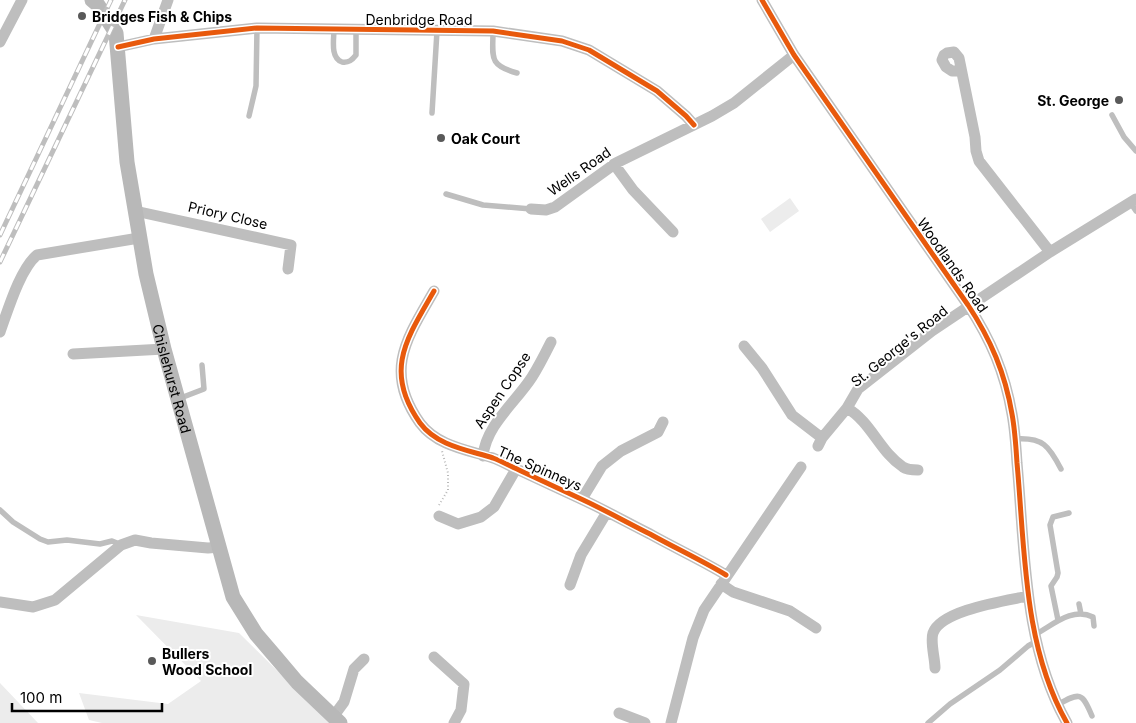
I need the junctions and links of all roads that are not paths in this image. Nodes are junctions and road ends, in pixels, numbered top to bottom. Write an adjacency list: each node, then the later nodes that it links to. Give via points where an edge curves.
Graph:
1 (22, 0): 11 (street)
2 (92, 0): 12 (main road, Chislehurst Road, via 116,33)
3 (168, 0): 10 (street)
4 (762, 0): 13 (street, Woodlands Road)
5 (257, 28): 6 (street, Denbridge Road); 10 (street, Denbridge Road); 18 (lane, via 256,86)
6 (334, 29): 7 (street, Denbridge Road); 7 (lane, via 335,55 339,61 346,62 356,55)
7 (356, 30): 8 (street, Denbridge Road)
8 (437, 30): 9 (street, Denbridge Road); 16 (lane)
9 (493, 31): 15 (lane, via 495,63); 19 (street, Denbridge Road, via 562,41 589,50 657,91)
10 (154, 39): 12 (street, Denbridge Road)
11 (0, 42)
12 (118, 47): 25 (main road, Chislehurst Road, via 127,162)
13 (794, 55): 19 (street, via 734,104); 31 (street, Woodlands Road)
14 (961, 71): 28 (street, via 979,161)
15 (517, 72)
16 (432, 113)
17 (1112, 115): 20 (lane)
18 (249, 116)
19 (694, 125): 21 (street, Wells Road)
20 (1136, 151)
21 (614, 164): 24 (street, Wells Road, via 555,207); 26 (street, via 632,190)
22 (446, 194): 24 (lane, Wells Road, via 483,205)
23 (1134, 204): 28 (street, St. George's Road)
24 (531, 209)
25 (135, 211): 27 (main road, Chislehurst Road); 29 (street, Priory Close, via 292,245)
26 (672, 232)
27 (139, 238): 32 (street, via 37,255 27,266); 35 (main road, Chislehurst Road)
28 (1050, 252): 31 (street, St. George's Road)
29 (288, 269)
30 (434, 291): 42 (street, The Spinneys, via 405,345 401,373 406,397 421,424 460,450)
31 (968, 305): 39 (street, St. George's Road, via 858,389); 41 (street, Woodlands Road, via 996,355 1012,414)
32 (0, 332)
33 (551, 342): 42 (street, Aspen Copse, via 532,377 484,443)
34 (744, 346): 39 (street, St. George's Road, via 792,415 820,442)
35 (164, 349): 36 (street); 38 (main road, Chislehurst Road)
36 (73, 354)
37 (202, 365): 38 (lane, via 204,389)
38 (178, 399): 53 (main road, Chislehurst Road)
39 (847, 408): 46 (street, via 858,414 898,463 904,468)
40 (663, 422): 47 (street, via 658,432 621,451 602,466)
41 (1015, 439): 45 (lane, via 1040,441 1054,454); 56 (street, Woodlands Road)
42 (483, 456): 44 (street, The Spinneys)
43 (802, 467): 54 (street)
44 (516, 469): 47 (street, The Spinneys); 51 (street, The Spinneys, via 494,507 481,518 458,524)
45 (1061, 469)
46 (918, 470)
47 (582, 499): 49 (street, The Spinneys)
48 (0, 510): 52 (lane, via 13,522 48,542 68,540 100,544 112,541)
49 (607, 512): 54 (street, The Spinneys); 55 (street, via 581,555)
50 (1069, 513): 60 (lane, via 1053,517 1050,524 1058,573 1051,586)
51 (439, 516)
52 (120, 547): 53 (street, via 135,540); 57 (street, via 55,600 33,607)
53 (220, 547): 70 (main road, Chislehurst Road, via 232,597 256,634)
54 (724, 579): 62 (street, The Spinneys, via 733,592 790,611); 73 (street, via 697,626)
55 (570, 585)
56 (1028, 596): 63 (street, Woodlands Road); 66 (street, via 971,609 937,624 932,636)
57 (0, 602)
58 (1079, 604): 59 (lane)
59 (1081, 614): 60 (lane); 61 (lane, via 1093,617)
60 (1058, 620): 63 (lane)
61 (1094, 626)
62 (816, 628)
63 (1037, 638): 67 (street, Woodlands Road); 74 (lane)
64 (434, 657): 71 (street, via 464,684 461,710)
65 (364, 659): 70 (street, via 354,669)
66 (935, 668)
67 (1057, 704): 69 (lane, via 1078,696 1086,700); 75 (street, Woodlands Road)
68 (620, 713): 72 (street)
69 (1092, 716)
70 (336, 721)
71 (454, 723)
72 (645, 723)
73 (670, 723)
74 (928, 723)
75 (1067, 723)

